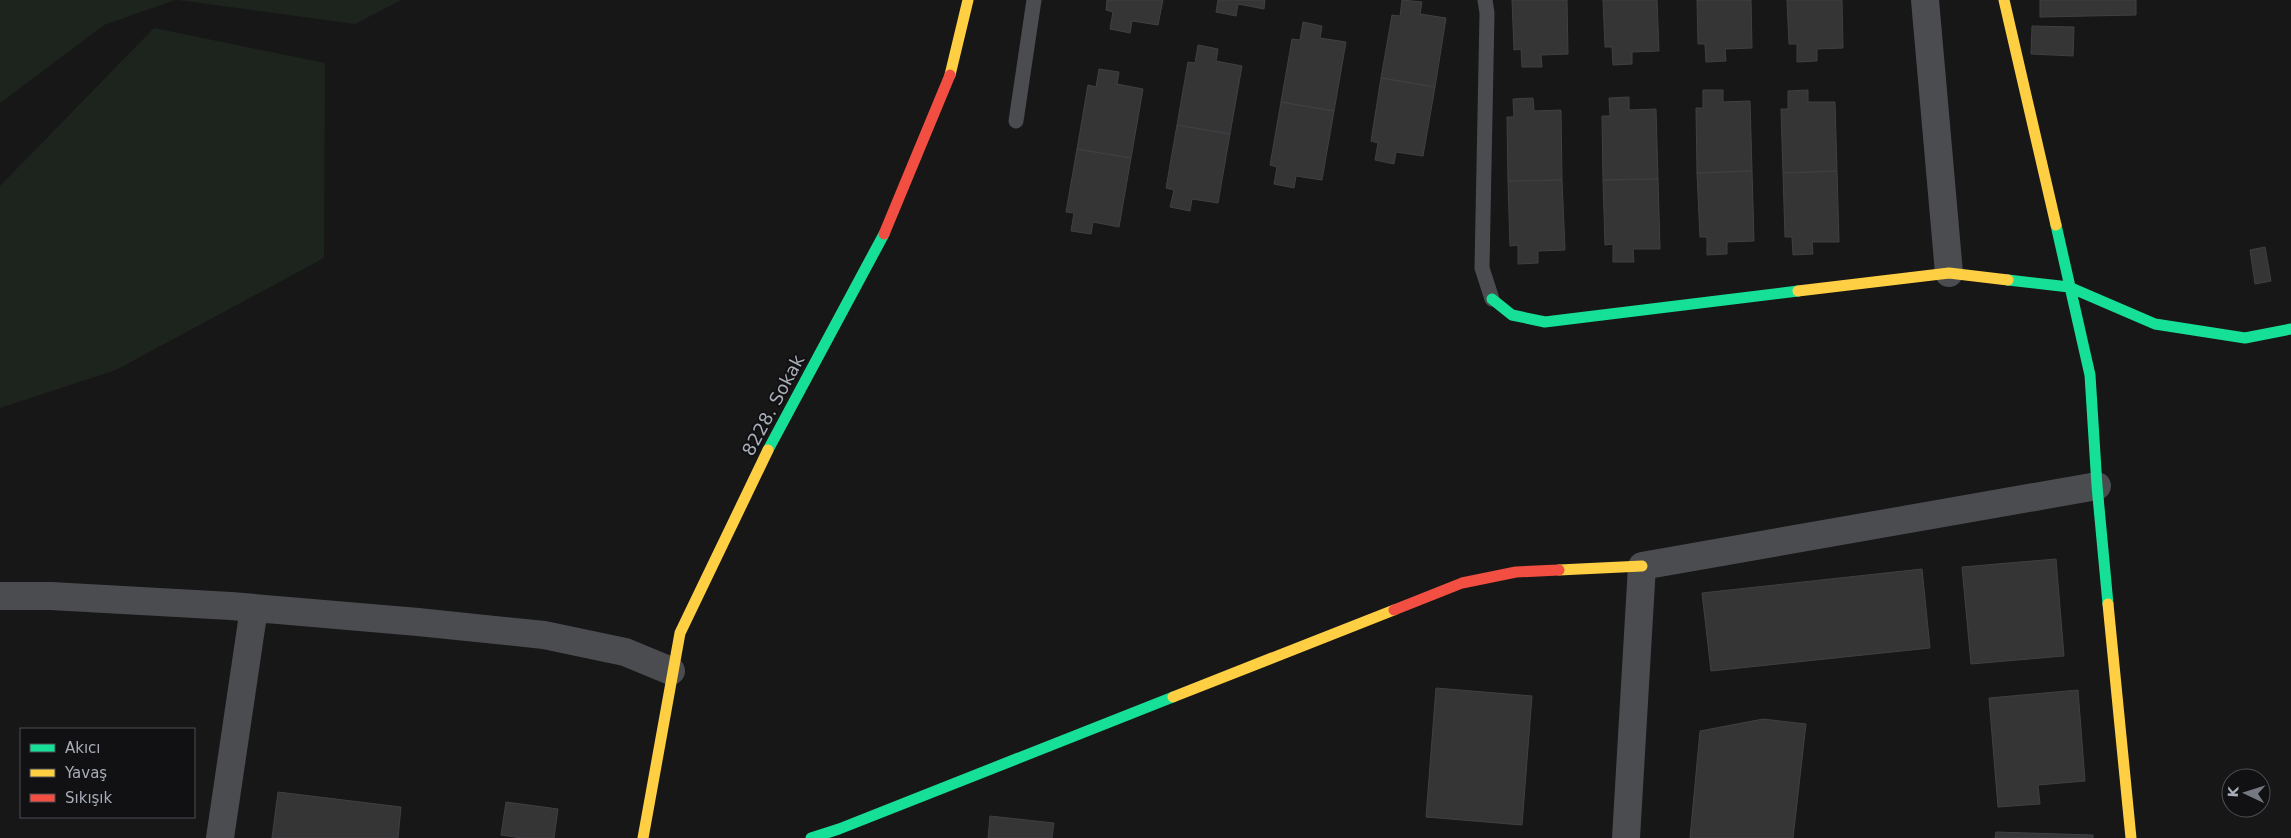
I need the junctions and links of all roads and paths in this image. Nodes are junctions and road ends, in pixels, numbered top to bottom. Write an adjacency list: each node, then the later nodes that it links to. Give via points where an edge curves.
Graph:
1 (968, 0): 15 (street, 8228. Sokak, via 949,81 879,245 773,439 680,633)
2 (1034, 0): 6 (lane)
3 (1486, 0): 9 (lane, via 1482,268)
4 (1925, 0): 7 (street)
5 (2004, 0): 8 (street)
6 (1016, 121)
7 (1949, 274): 8 (street); 9 (street, via 1545,322 1512,315)
8 (2069, 287): 10 (street, via 2156,324 2245,338); 11 (street, via 2090,375)
9 (1492, 300)
10 (2291, 329)
11 (2097, 486): 12 (street); 20 (street)
12 (1642, 566): 18 (street, via 1516,572 1462,583); 19 (street)
13 (0, 596): 14 (street)
14 (254, 608): 15 (street, via 544,635 625,652); 16 (street)
15 (672, 671): 17 (street, 8228. Sokak)
16 (220, 838)
17 (644, 838)
18 (811, 838)
19 (1626, 838)
20 (2131, 838)

